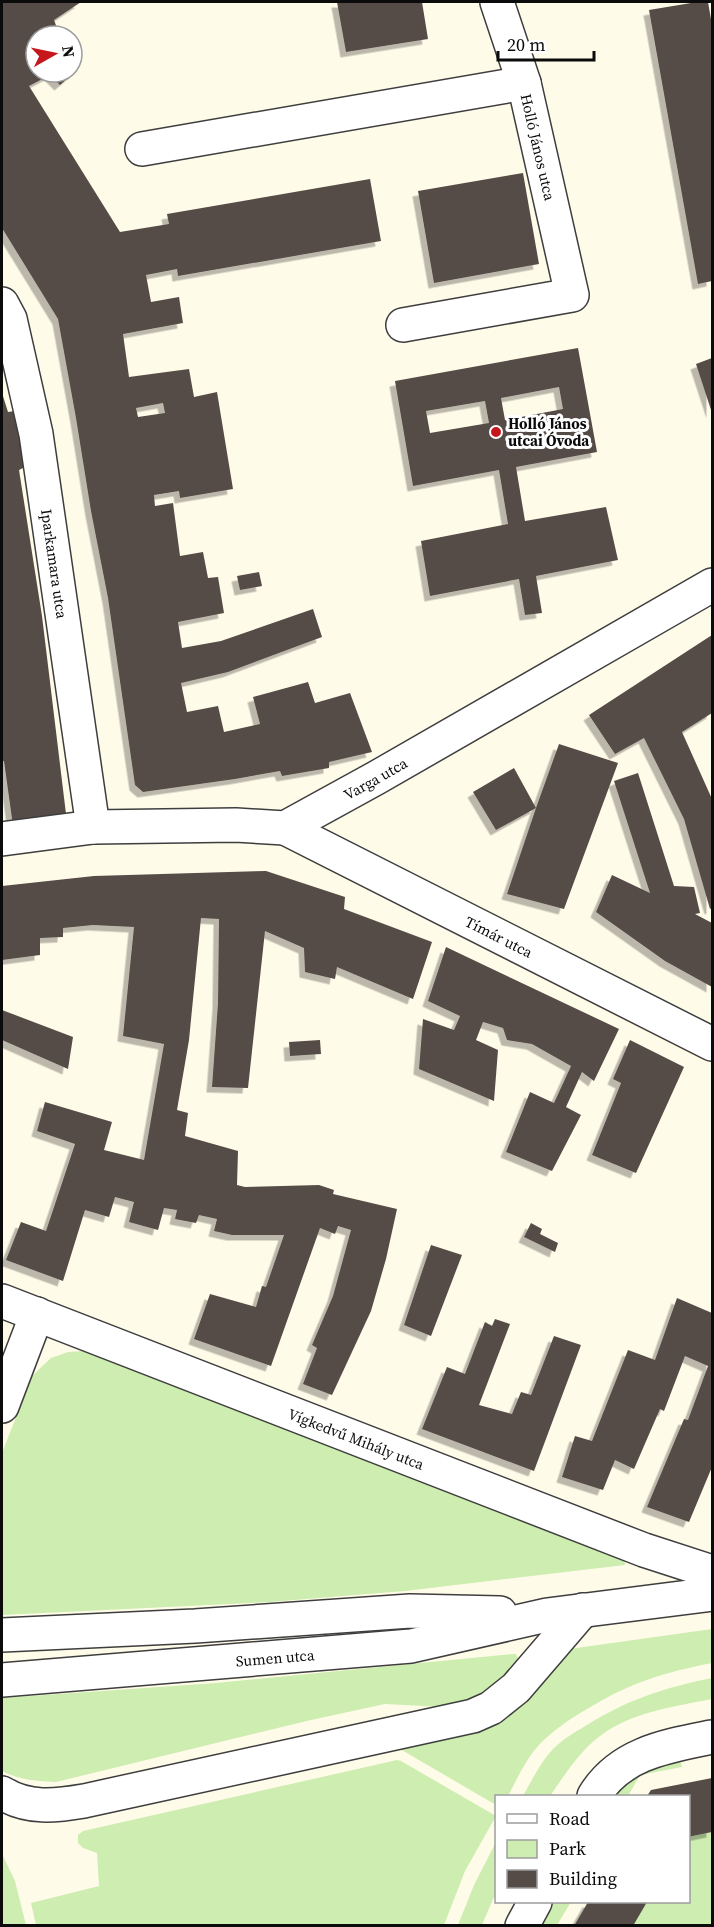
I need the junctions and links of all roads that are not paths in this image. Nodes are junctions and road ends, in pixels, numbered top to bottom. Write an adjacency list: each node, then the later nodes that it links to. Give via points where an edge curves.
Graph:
1 (496, 2): 2 (street, Holló János utca)
2 (524, 83): 3 (street); 5 (street, Holló János utca, via 572,295)
3 (142, 149)
4 (2, 303): 7 (street, Iparkamara utca, via 10,319 36,434)
5 (403, 325)
6 (712, 585): 8 (street, Varga utca)
7 (93, 827): 8 (street); 9 (street)
8 (285, 828): 10 (street, Tímár utca)
9 (2, 839)
10 (712, 1044)
11 (2, 1301): 12 (street, Vígkedvű Mihály utca)
12 (37, 1314): 13 (street); 14 (street, Vígkedvű Mihály utca, via 644,1550)
13 (2, 1406)
14 (712, 1572)
15 (712, 1594): 16 (street, Sumen utca)
16 (583, 1610): 17 (street, Sumen utca); 21 (street, via 516,1688 491,1708 473,1716 84,1801 42,1806 19,1802)
17 (547, 1615): 18 (street, Sumen utca, via 410,1611); 19 (street, Sumen utca, via 411,1646)
18 (2, 1635)
19 (2, 1680)
20 (712, 1737): 22 (street, via 637,1756 612,1775)
21 (2, 1793)
22 (596, 1795)
23 (534, 1903): 24 (street)
24 (522, 1926)

